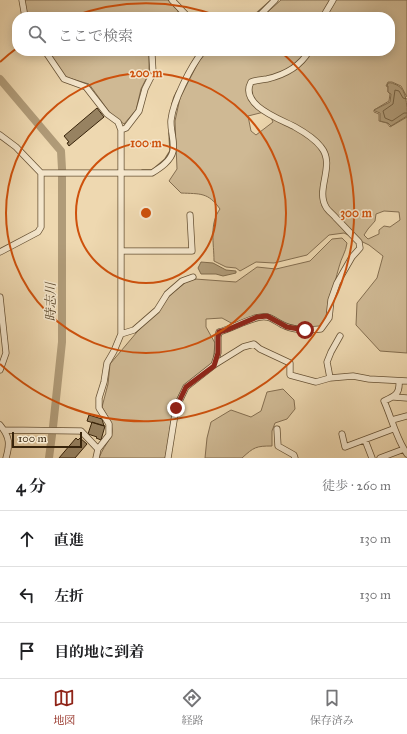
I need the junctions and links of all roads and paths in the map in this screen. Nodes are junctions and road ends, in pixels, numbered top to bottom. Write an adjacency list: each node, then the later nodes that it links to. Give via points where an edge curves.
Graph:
1 (22, 0): 5 (street)
2 (172, 0): 6 (street)
3 (275, 0): 7 (street)
4 (333, 0): 8 (street)
5 (24, 12)
6 (180, 12)
7 (263, 12)
8 (327, 12)
9 (49, 56): 13 (street, via 64,79 86,87 107,114 118,122)
10 (152, 56): 13 (street, via 153,73 139,111 126,128)
11 (199, 56): 16 (street, via 178,97 171,120 173,151 169,159 152,173)
12 (305, 56): 25 (street, via 292,70 251,82 248,92 260,109 296,128 322,148 327,167 322,195 325,206 359,242 360,248 337,283 331,300 329,318 321,329 287,327 267,316 257,317 219,332 218,353)
13 (121, 130): 16 (street)
14 (0, 135): 15 (street, via 16,147)
15 (41, 173): 16 (street); 19 (street, via 41,227 38,232)
16 (121, 173): 18 (street)
17 (190, 215): 18 (street, via 192,251)
18 (122, 251): 23 (street)
19 (0, 252)
20 (193, 276): 23 (street, via 182,281 167,294 157,310 134,330)
21 (0, 296): 22 (street)
22 (1, 304): 26 (street, via 6,353)
23 (121, 334): 40 (street, via 106,363 99,398 99,408 108,424 109,435)
24 (340, 336): 27 (street, via 327,362)
25 (214, 366): 27 (street, via 243,347 254,344 290,363 290,375 316,382); 44 (street, via 186,387 180,398)
26 (0, 370)
27 (330, 378): 28 (street, via 353,376)
28 (400, 381): 29 (street); 30 (street, via 400,389)
29 (407, 381)
30 (394, 397): 31 (street); 33 (street, via 384,401)
31 (407, 398)
32 (407, 416): 33 (street)
33 (392, 420): 36 (street)
34 (0, 425): 37 (street)
35 (277, 429): 45 (street, via 278,446)
36 (394, 429): 39 (street); 41 (street)
37 (4, 430): 40 (street, via 81,431); 42 (street, via 10,443)
38 (342, 434): 39 (street, via 345,447)
39 (365, 440): 46 (street)
40 (98, 449): 43 (street)
41 (405, 452): 47 (street)
42 (6, 458)
43 (96, 458)
44 (168, 458)
45 (295, 458)
46 (372, 458)
47 (380, 458)

